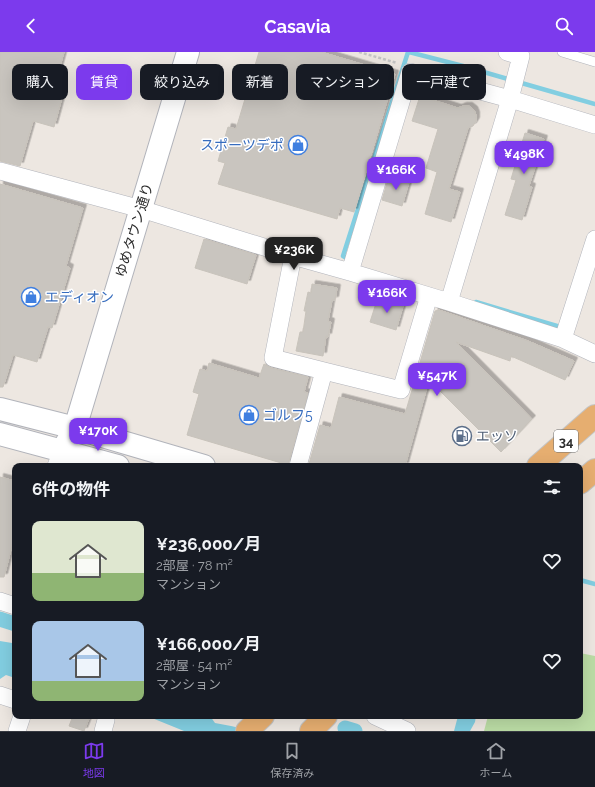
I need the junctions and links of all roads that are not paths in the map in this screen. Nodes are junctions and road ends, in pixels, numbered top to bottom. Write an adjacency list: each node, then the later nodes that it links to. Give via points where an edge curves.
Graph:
1 (188, 52): 8 (street, ゆめタウン通り)
2 (507, 52): 5 (street, via 521,56)
3 (562, 52): 4 (lane)
4 (595, 62)
5 (511, 97): 6 (street); 11 (street, via 410,72); 13 (street)
6 (595, 125)
7 (0, 171): 8 (street)
8 (141, 209): 10 (street); 19 (street, ゆめタウン通り)
9 (595, 238): 14 (street)
10 (294, 256): 11 (street); 16 (street, via 273,358)
11 (352, 265): 12 (street)
12 (429, 296): 13 (street); 16 (street, via 401,390)
13 (451, 296): 14 (street)
14 (565, 333): 15 (street)
15 (595, 354)
16 (324, 371): 24 (street)
17 (0, 409): 19 (street)
18 (595, 416): 25 (highway, 34)
19 (75, 428): 21 (street, ゆめタウン通り); 23 (street)
20 (0, 434): 21 (street)
21 (59, 459): 22 (street)
22 (93, 463)
23 (194, 463)
24 (299, 463)
25 (541, 463)
26 (595, 470): 27 (highway)
27 (583, 480)
28 (0, 695): 29 (street)
29 (12, 699)
30 (21, 719): 33 (street)
31 (323, 719): 34 (highway)
32 (381, 719): 35 (street)
33 (17, 731)
34 (311, 731)
35 (407, 731)

